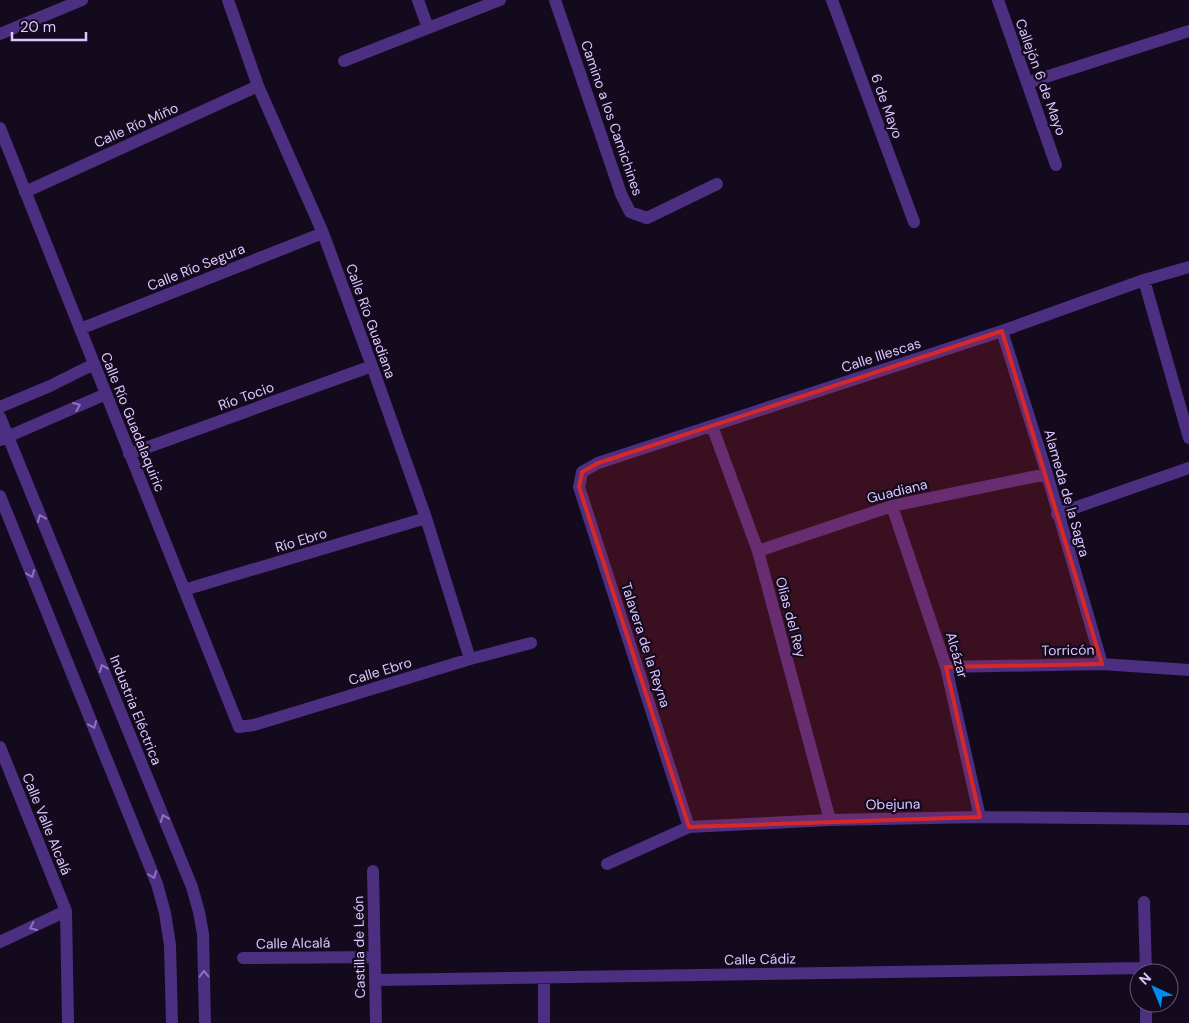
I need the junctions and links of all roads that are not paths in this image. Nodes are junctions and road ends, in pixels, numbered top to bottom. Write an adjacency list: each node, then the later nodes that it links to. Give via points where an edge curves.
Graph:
1 (82, 0): 10 (street)
2 (228, 0): 13 (street, Calle Río Guadiana)
3 (418, 0): 8 (street)
4 (500, 0): 8 (street)
5 (556, 0): 16 (street, Camino a los Camichines, via 620,194 630,212 647,218)
6 (832, 0): 18 (street, 6 de Mayo)
7 (998, 0): 12 (street, Callejón 6 de Mayo)
8 (428, 28): 11 (street)
9 (1189, 31): 12 (street)
10 (0, 34)
11 (344, 60)
12 (1027, 83): 15 (street, Callejón 6 de Mayo)
13 (258, 86): 17 (street, Calle Río Miño); 19 (street, Calle Río Guadiana)
14 (0, 128): 17 (street, Calle Río Guadalaquiric)
15 (1056, 165)
16 (717, 184)
17 (25, 192): 22 (street, Calle Río Guadalaquiric)
18 (914, 222)
19 (323, 233): 22 (street, Calle Río Segura); 25 (street, Calle Río Guadiana)
20 (1189, 267): 21 (street, Calle Illescas)
21 (1144, 280): 23 (street, Calle Illescas); 31 (street)
22 (80, 329): 24 (street, Calle Río Guadalaquiric)
23 (1002, 331): 29 (street, Calle Illescas); 35 (street, Alameda de la Sagra)
24 (94, 364): 26 (street, Calle Río Guadalaquiric); 27 (street)
25 (372, 366): 32 (street, Río Tocio); 39 (street, Calle Río Guadiana)
26 (106, 394): 30 (street, one-way to 26); 32 (street, Calle Río Guadalaquiric)
27 (0, 407)
28 (0, 417): 30 (street, Industria Eléctrica)
29 (712, 426): 34 (street, Calle Illescas, via 598,463); 40 (street, Olias del Rey)
30 (4, 438): 67 (street, Industria Eléctrica, one-way to 30, via 202,934 192,887)
31 (1189, 438)
32 (129, 454): 41 (street, Calle Río Guadalaquiric)
33 (1189, 468): 38 (street)
34 (582, 472): 53 (street, Talavera de la Reyna, via 579,486)
35 (1047, 474): 37 (street, Guadiana); 38 (street, Alameda de la Sagra)
36 (0, 496): 66 (street, one-way to 66, via 157,884 170,945)
37 (892, 506): 40 (street, Guadiana); 45 (street, Alcázar)
38 (1058, 514): 44 (street, Alameda de la Sagra)
39 (426, 518): 41 (street, Río Ebro); 43 (street, Calle Río Guadiana)
40 (758, 551): 52 (street, Olias del Rey)
41 (184, 590): 47 (street, Calle Río Guadalaquiric)
42 (531, 642): 43 (street, Calle Ebro)
43 (470, 659): 47 (street, Calle Ebro, via 254,725)
44 (1102, 664): 45 (street, Torricón); 46 (street, Torricón)
45 (946, 667): 50 (street, Alcázar)
46 (1189, 670)
47 (238, 727)
48 (0, 747): 49 (street, Calle Valle Alcalá)
49 (4, 772): 57 (street, Calle Valle Alcalá)
50 (980, 817): 51 (street, Obejuna); 52 (street, Obejuna)
51 (1189, 819)
52 (830, 820): 53 (street, Obejuna)
53 (689, 827): 54 (street, Obejuna)
54 (607, 864)
55 (373, 871): 59 (street, Castilla de León)
56 (1144, 902): 61 (street)
57 (66, 911): 58 (street, one-way to 58); 65 (street)
58 (0, 942)
59 (374, 957): 60 (street, Calle Alcalá); 64 (street, Castilla de León)
60 (243, 958)
61 (1146, 963)
62 (1129, 970): 63 (street, Calle Cádiz)
63 (544, 978): 64 (street, Calle Cádiz); 69 (street)
64 (375, 980): 68 (street, Castilla de León)
65 (68, 1023)
66 (172, 1023)
67 (205, 1023)
68 (376, 1023)
69 (544, 1023)

